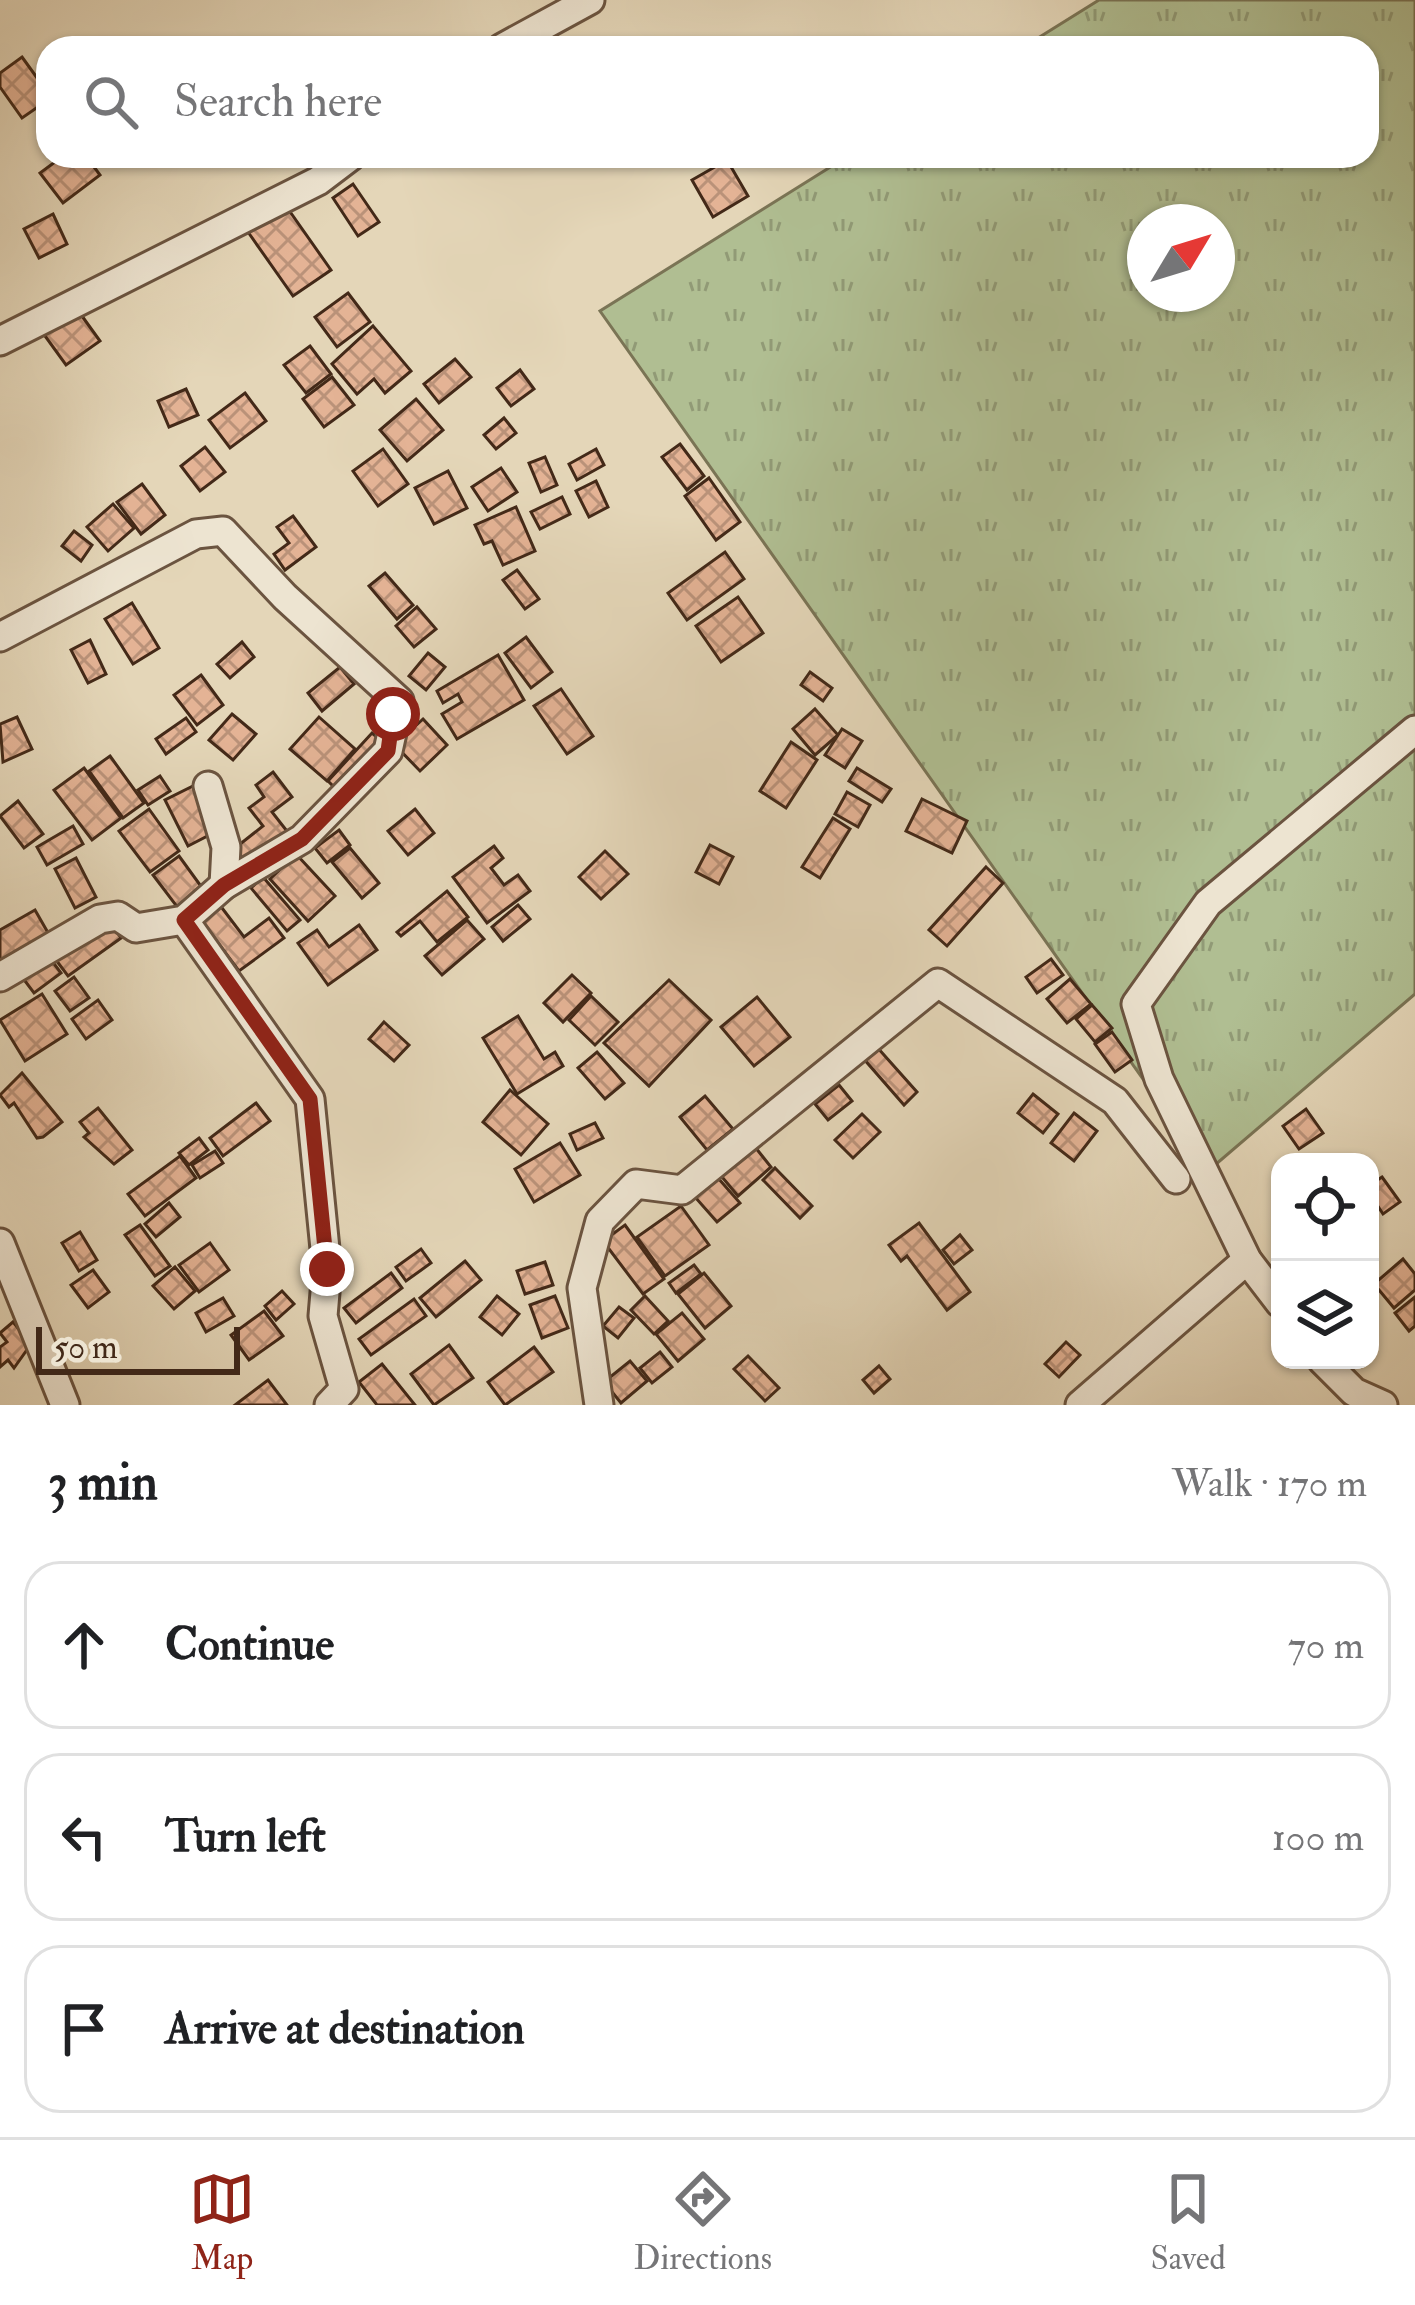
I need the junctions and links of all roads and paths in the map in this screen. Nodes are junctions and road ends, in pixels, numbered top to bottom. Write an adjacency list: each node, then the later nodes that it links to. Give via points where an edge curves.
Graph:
1 (590, 0): 2 (street)
2 (524, 36)
3 (335, 168): 4 (street)
4 (0, 341)
5 (0, 637): 8 (street, via 196,534 223,531 399,701 388,751 302,839)
6 (1415, 730): 13 (street, via 1208,904 1136,1004 1160,1079)
7 (208, 786): 8 (street, via 226,847)
8 (224, 885): 9 (street)
9 (184, 920): 10 (street, via 136,928 118,916 100,919); 17 (street, via 310,1099 327,1269 323,1316 344,1389)
10 (0, 977)
11 (1176, 1179): 18 (street, via 1114,1101 938,983 682,1190 636,1184 600,1221 582,1288)
12 (0, 1243): 16 (street)
13 (1247, 1260): 14 (street); 19 (street)
14 (1271, 1291)
15 (1331, 1369): 20 (street)
16 (65, 1405)
17 (329, 1405)
18 (599, 1405)
19 (1080, 1405)
20 (1383, 1405)

